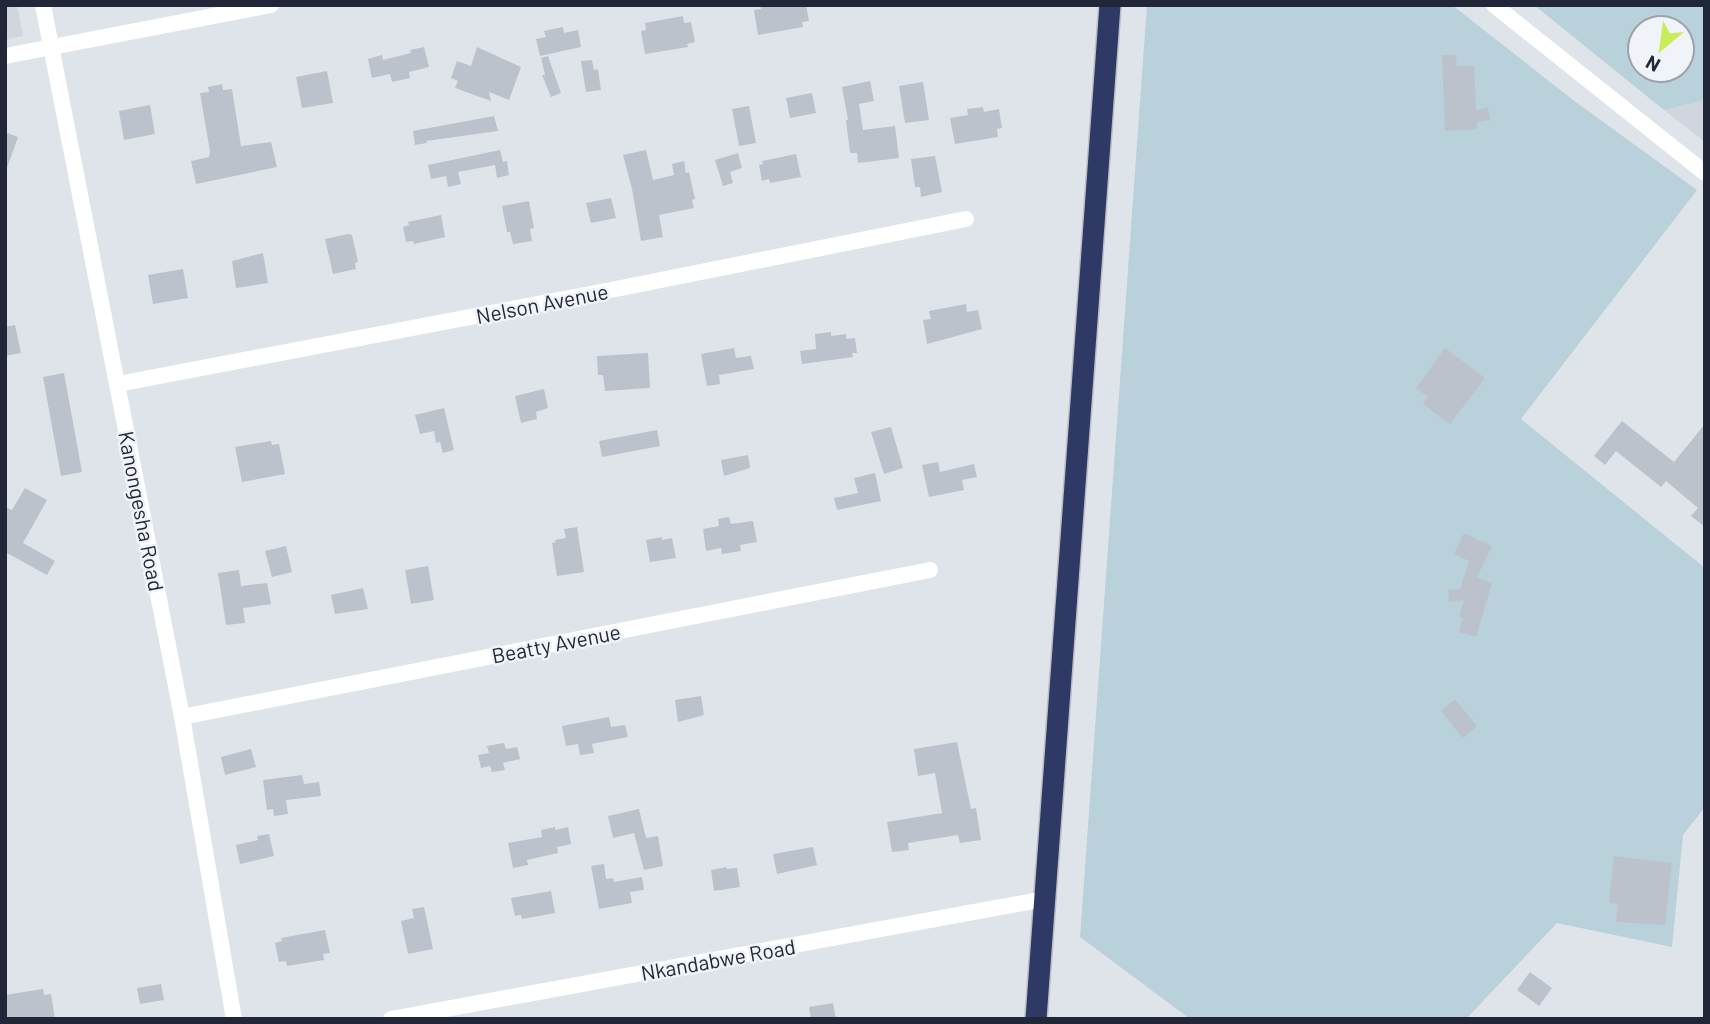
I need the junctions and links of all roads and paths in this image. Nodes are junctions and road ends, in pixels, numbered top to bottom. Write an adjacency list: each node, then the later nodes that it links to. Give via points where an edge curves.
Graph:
1 (43, 5): 5 (street, Kanongesha Road)
2 (271, 5): 5 (street)
3 (1110, 5): 12 (highway)
4 (1494, 5): 7 (street)
5 (51, 47): 6 (street); 9 (street, Kanongesha Road)
6 (5, 56)
7 (1705, 173)
8 (966, 219): 9 (street, Nelson Avenue)
9 (118, 384): 11 (street, Kanongesha Road)
10 (930, 570): 11 (street, Beatty Avenue)
11 (182, 717): 13 (street, Kanongesha Road)
12 (1045, 899): 14 (street, Nkandabwe Road); 15 (highway)
13 (234, 1019)
14 (391, 1019)
15 (1036, 1019)

